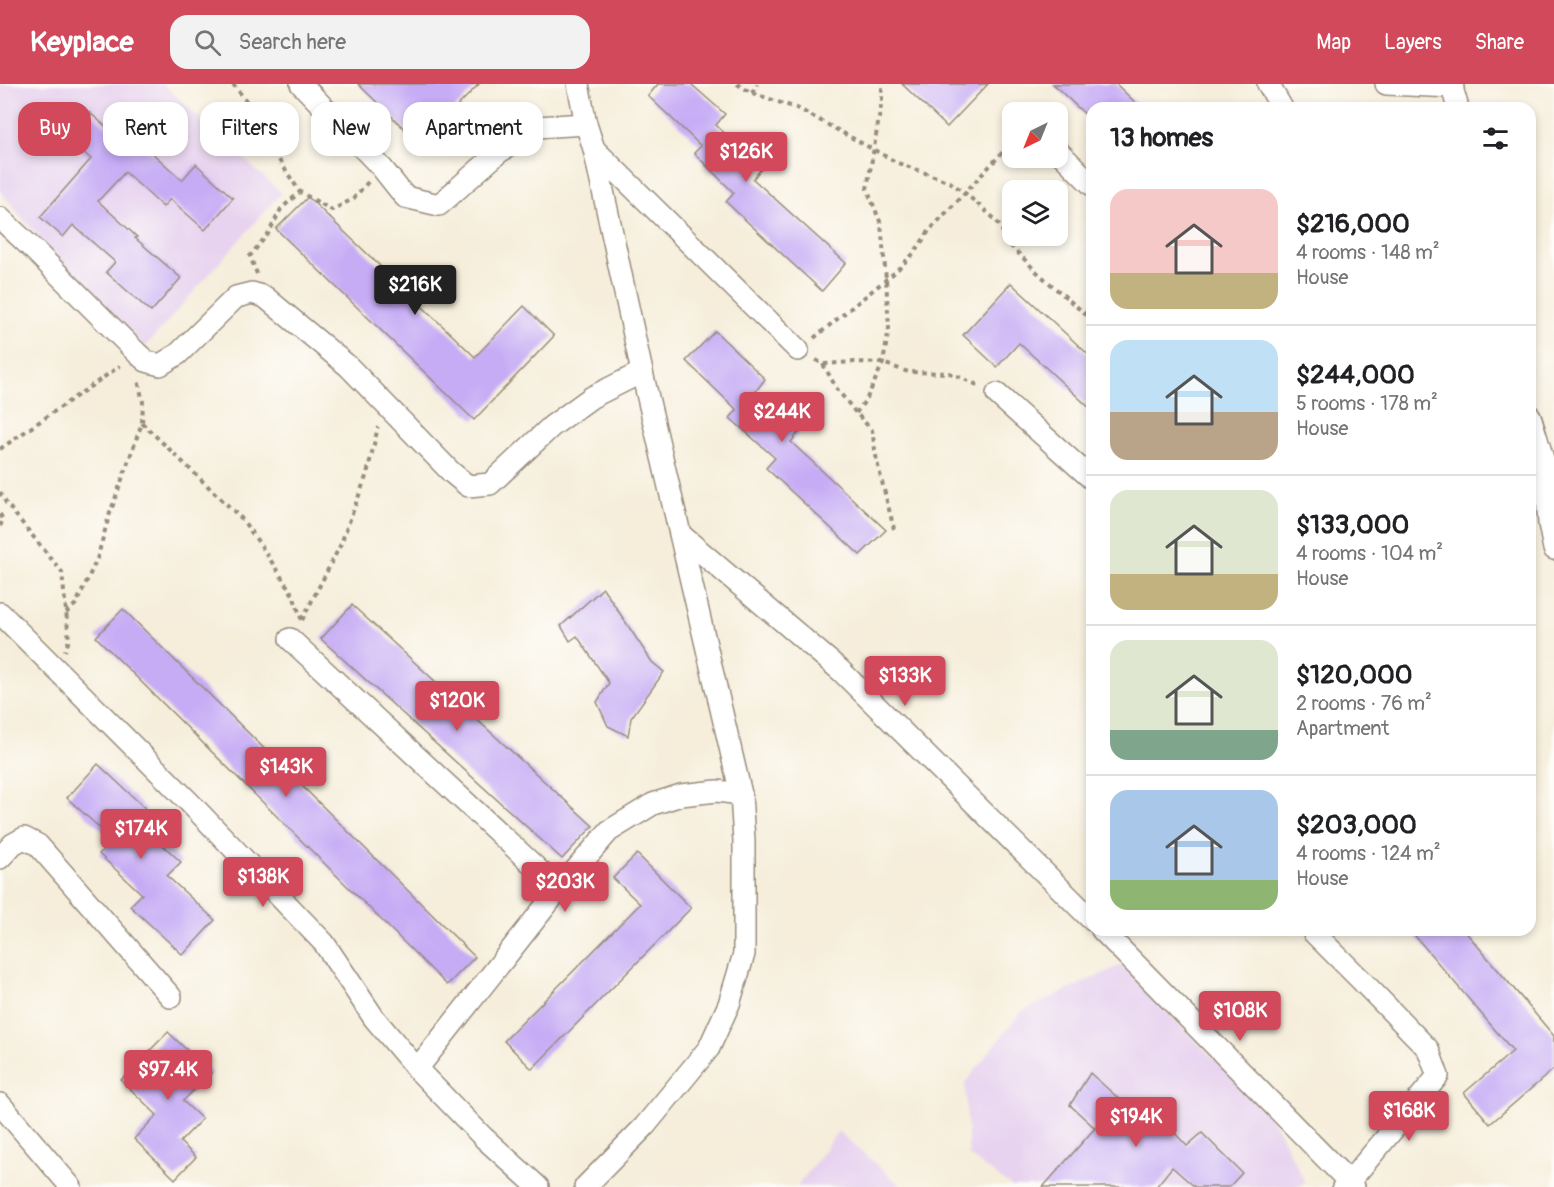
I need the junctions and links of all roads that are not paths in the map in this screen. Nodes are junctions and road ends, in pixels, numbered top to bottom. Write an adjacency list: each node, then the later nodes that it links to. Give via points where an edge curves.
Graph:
1 (301, 84): 8 (street, via 405,197 439,205 498,153 537,127)
2 (578, 84): 8 (street)
3 (1268, 84): 6 (street)
4 (1386, 84): 5 (street)
5 (1452, 86): 7 (street)
6 (1278, 102)
7 (1456, 102)
8 (585, 124): 9 (street)
9 (594, 149): 13 (street); 14 (street)
10 (1068, 161): 11 (street)
11 (1086, 179)
12 (0, 218): 14 (street, via 146,361 160,365 178,354 236,297 252,293 266,297 348,366 468,486 490,484 552,426 592,397)
13 (798, 350)
14 (642, 372): 21 (street)
15 (997, 394): 18 (street)
16 (1536, 436): 17 (street)
17 (1544, 462): 19 (street); 20 (street)
18 (1086, 474)
19 (1554, 484)
20 (1544, 522): 22 (street)
21 (681, 535): 25 (street); 28 (street, via 840,670)
22 (1554, 549)
23 (0, 613): 32 (street, via 324,943 374,1018)
24 (290, 639): 27 (street)
25 (741, 794): 27 (street, via 717,791 681,795 653,804 609,831); 37 (street, via 744,954 729,1004 709,1048 644,1127)
26 (0, 858): 31 (street, via 24,838 38,845)
27 (559, 889): 32 (street)
28 (1086, 914)
29 (1108, 936): 34 (street)
30 (1317, 936): 34 (street, via 1428,1050 1438,1076)
31 (171, 997)
32 (417, 1069): 36 (street)
33 (0, 1104): 35 (street)
34 (1349, 1185)
35 (71, 1187)
36 (538, 1187)
37 (585, 1187)

